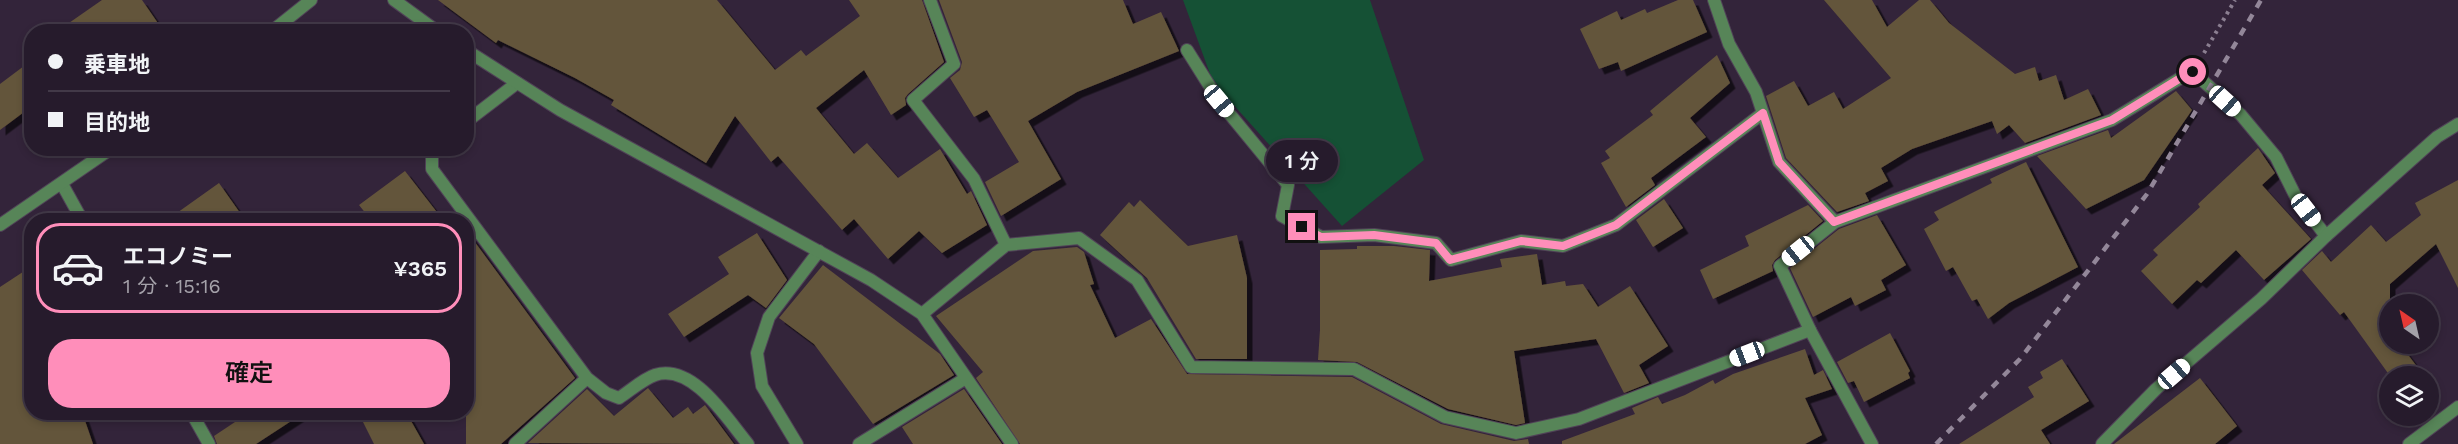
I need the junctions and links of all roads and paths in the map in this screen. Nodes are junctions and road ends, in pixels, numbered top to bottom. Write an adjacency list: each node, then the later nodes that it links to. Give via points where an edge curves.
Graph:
1 (311, 0): 6 (street)
2 (394, 0): 7 (street)
3 (930, 0): 24 (street, via 954,63 913,100 974,179)
4 (1714, 0): 12 (street, via 1729,44 1756,92)
5 (2235, 0): 10 (path)
6 (281, 24)
7 (427, 24)
8 (1187, 50): 12 (street, via 1219,101 1288,184 1282,216 1321,237 1374,235 1436,243 1450,260 1521,241 1563,246 1616,225)
9 (474, 55): 11 (street)
10 (2193, 72): 20 (street, via 2112,120); 23 (street, via 2241,115 2276,157 2296,197)
11 (517, 82): 13 (street); 25 (street, via 560,110)
12 (1763, 113): 20 (street, via 1779,162)
13 (474, 116)
14 (2458, 124): 23 (street, via 2437,137)
15 (101, 156): 17 (street)
16 (432, 156): 19 (street, via 432,169)
17 (62, 184): 18 (street); 21 (street)
18 (78, 213)
19 (465, 213)
20 (1834, 222): 27 (street, via 1780,266)
21 (0, 225)
22 (474, 226): 28 (street)
23 (2326, 236): 39 (street, via 2261,299 2156,389)
24 (1006, 245): 26 (street); 27 (street, via 1079,238 1137,280 1191,368 1354,369 1446,417 1516,433 1579,419)
25 (819, 251): 26 (street); 35 (street, via 770,317 757,352 762,386)
26 (922, 314): 29 (street)
27 (1810, 330): 38 (street)
28 (587, 378): 33 (street); 34 (street, via 619,398 654,375 671,374 702,387)
29 (966, 378): 36 (street); 37 (street)
30 (2458, 407): 40 (street)
31 (196, 420): 32 (street)
32 (209, 444)
33 (515, 444)
34 (748, 444)
35 (797, 444)
36 (859, 444)
37 (1012, 444)
38 (1872, 444)
39 (2102, 444)
40 (2409, 444)

